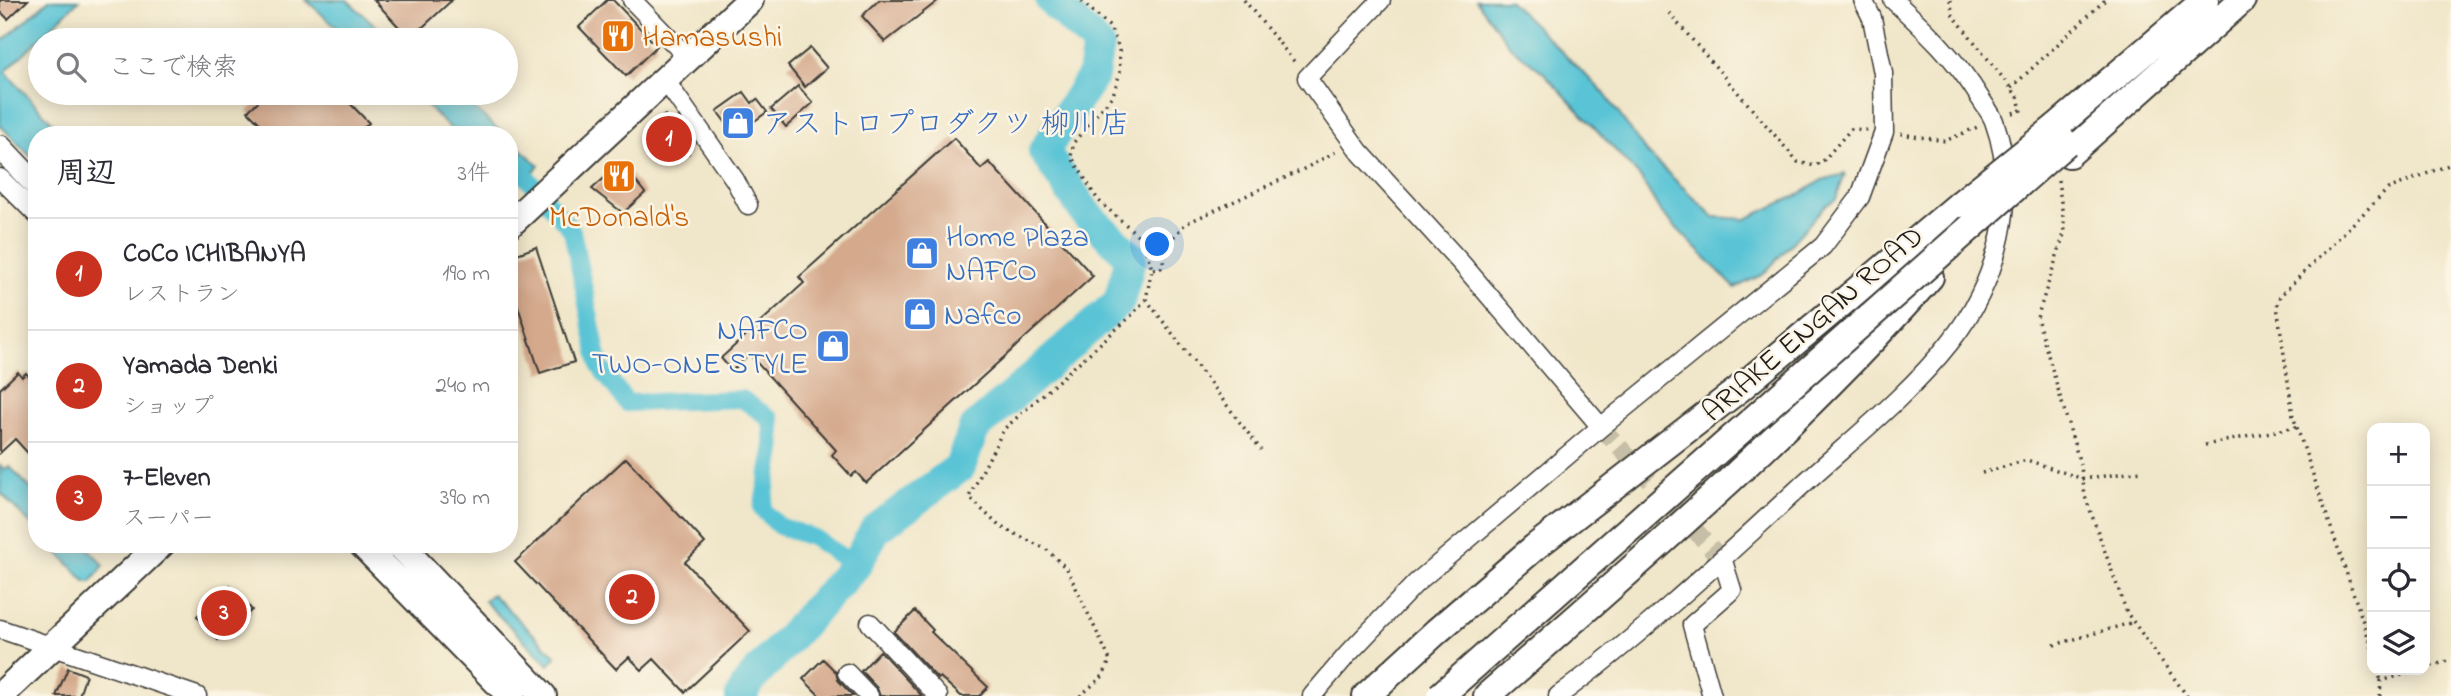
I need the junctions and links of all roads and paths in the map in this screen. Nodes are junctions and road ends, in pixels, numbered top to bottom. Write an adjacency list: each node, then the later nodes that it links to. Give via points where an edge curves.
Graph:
1 (632, 0): 14 (street)
2 (750, 0): 14 (highway)
3 (1080, 0): 30 (path, via 1110,27 1120,73 1113,95 1074,142 1072,156 1098,200 1142,239)
4 (1244, 0): 15 (path)
5 (1381, 0): 15 (street)
6 (1863, 0): 19 (street, via 1872,18 1883,73)
7 (1893, 0): 18 (street, via 1936,39 1970,81)
8 (1950, 0): 17 (path, via 1953,15)
9 (2105, 0): 17 (path)
10 (2205, 0): 20 (highway)
11 (2228, 0): 20 (highway, ARIAKE ENGAN ROAD)
12 (2242, 0): 20 (highway, ARIAKE ENGAN ROAD)
13 (1669, 13): 19 (path, via 1798,162 1815,166 1851,129)
14 (688, 58): 16 (highway)
15 (1307, 78): 21 (street)
16 (665, 80): 27 (street); 29 (highway)
17 (2011, 88): 18 (path, via 2021,110)
18 (1993, 120): 19 (path, via 1945,141); 43 (street, via 2004,178 2002,234 1984,290 1951,341 1910,387)
19 (1884, 132): 33 (street, via 1860,197 1823,247)
20 (2064, 141): 31 (highway, ARIAKE ENGAN ROAD, via 1976,237); 64 (highway, bridge, via 1960,204 1738,390 1535,547); 65 (highway, ARIAKE ENGAN ROAD, bridge)
21 (1353, 142): 30 (path, via 1185,224 1170,241 1161,268); 33 (street)
22 (0, 148): 24 (main road)
23 (2451, 164): 34 (path, via 2388,189 2280,296 2277,306)
24 (28, 177)
25 (0, 178): 28 (street)
26 (2058, 179): 39 (path, via 2065,232 2036,318)
27 (748, 205)
28 (28, 206)
29 (518, 217)
30 (1152, 269): 32 (path)
31 (1930, 277): 66 (highway, ARIAKE ENGAN ROAD); 67 (highway, via 1741,472)
32 (1146, 299): 36 (path); 62 (path, via 1004,429 969,497 999,526 1046,549 1068,569 1110,660 1102,676)
33 (1601, 426): 63 (street, via 1416,583)
34 (2297, 426): 35 (path); 47 (path)
35 (2205, 445)
36 (1261, 450)
37 (2141, 471): 39 (path)
38 (1982, 473): 39 (path, via 2027,460)
39 (2083, 479): 44 (path, via 2085,496)
40 (152, 553): 49 (highway)
41 (371, 553): 58 (highway)
42 (408, 553): 59 (highway)
43 (1723, 561): 68 (street, via 1613,656); 69 (street, via 1732,590 1692,625)
44 (2134, 622): 48 (path); 70 (path)
45 (870, 623): 61 (street)
46 (0, 629): 49 (street)
47 (2367, 633)
48 (2054, 645)
49 (53, 647): 56 (street); 57 (highway)
50 (2451, 660): 51 (path)
51 (2430, 666)
52 (847, 673): 60 (street)
53 (2379, 675): 55 (path)
54 (2402, 675): 55 (path)
55 (2381, 681): 71 (path)
56 (188, 695)
57 (0, 696)
58 (511, 696)
59 (543, 696)
60 (870, 696)
61 (939, 696)
62 (1080, 696)
63 (1312, 696)
64 (1366, 696)
65 (1440, 696)
66 (1456, 696)
67 (1487, 696)
68 (1558, 696)
69 (1712, 696)
70 (2187, 696)
71 (2380, 696)

